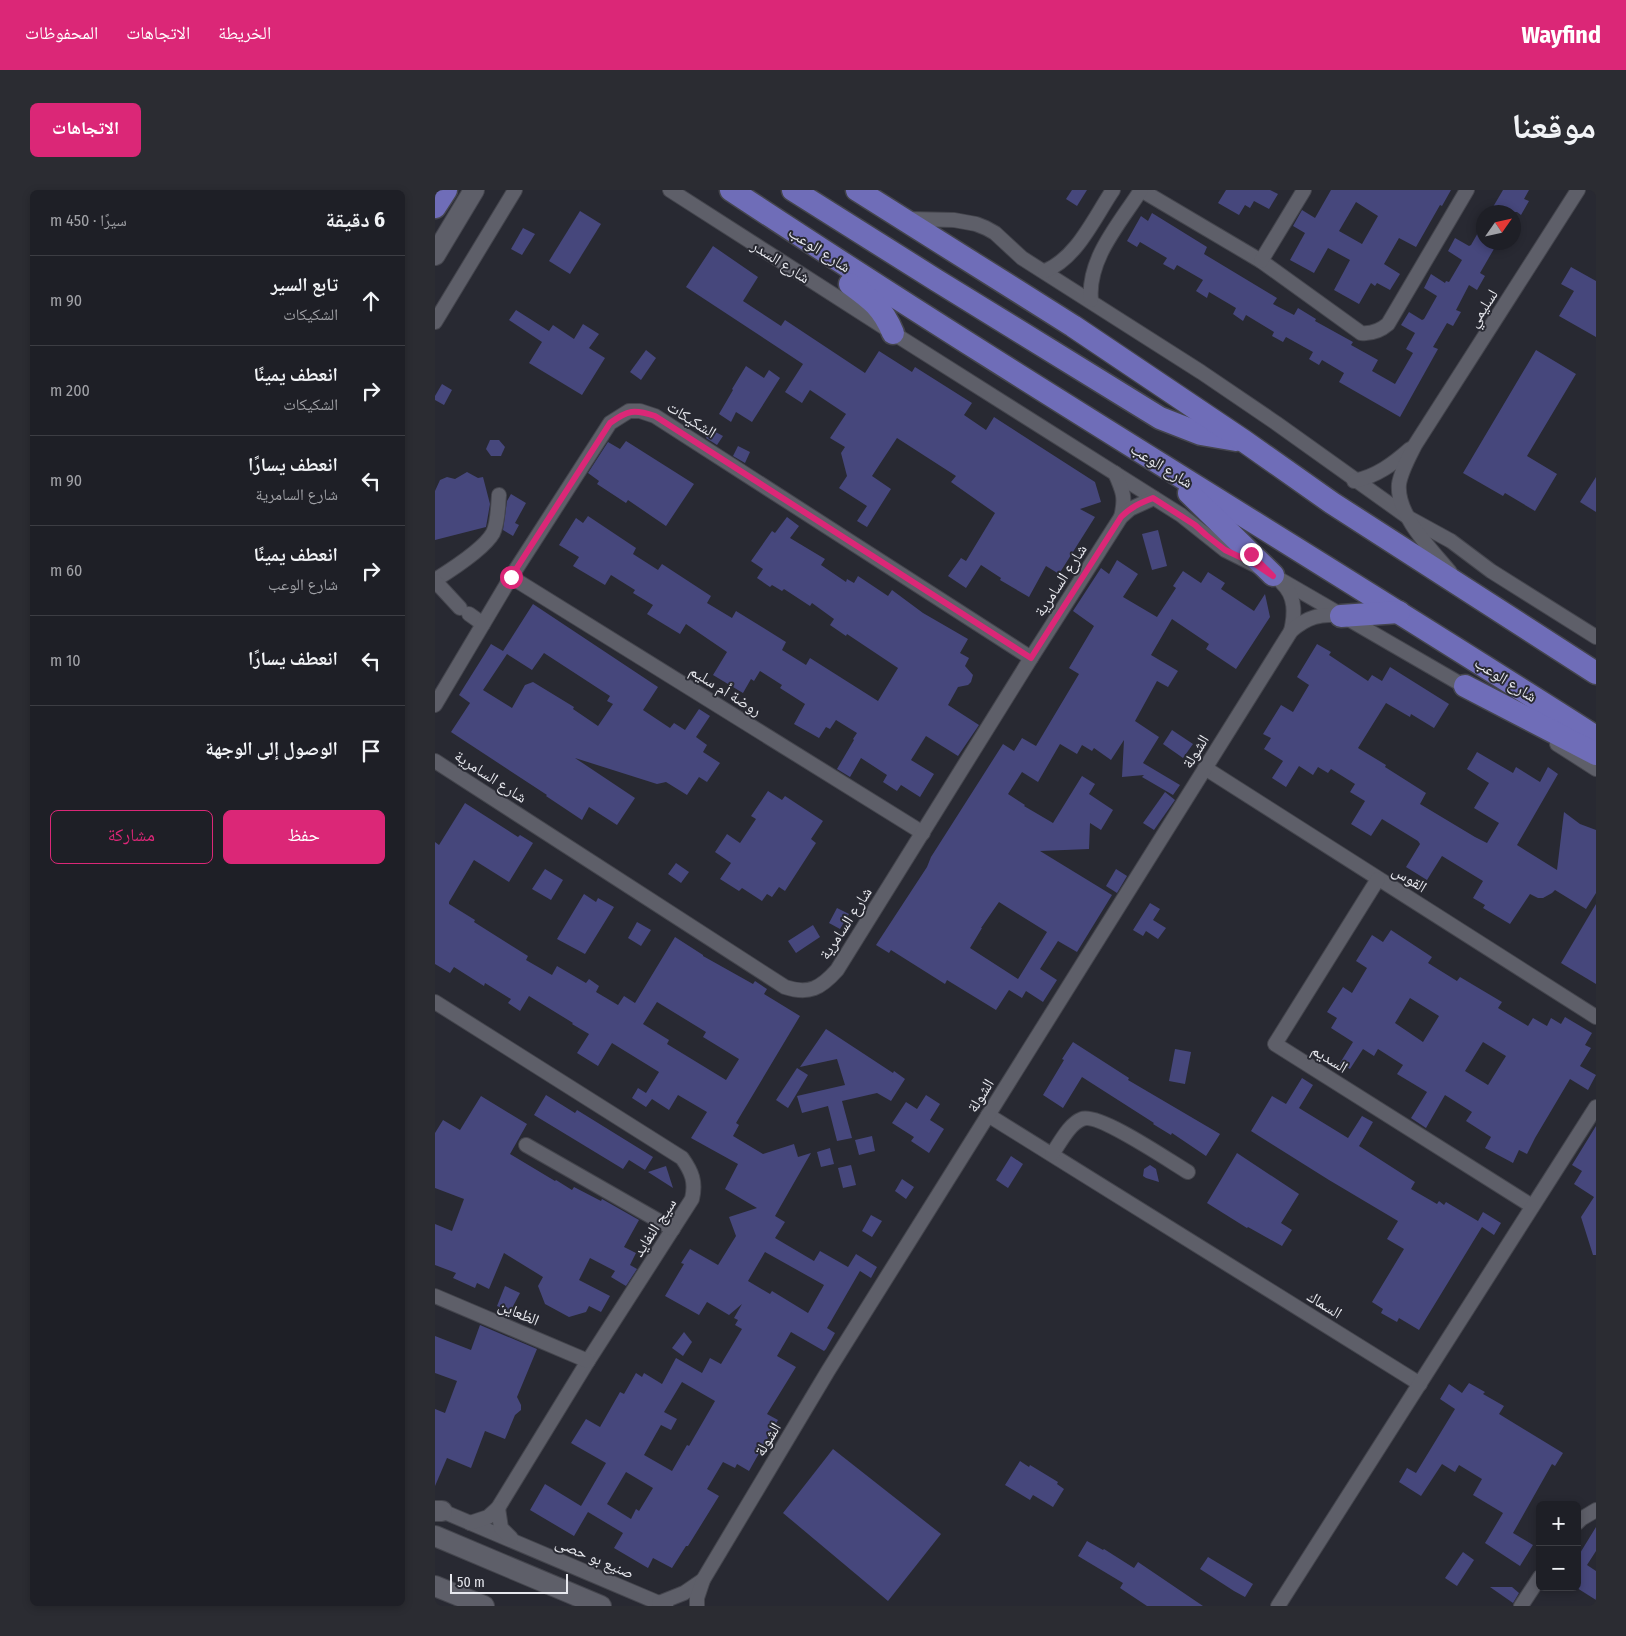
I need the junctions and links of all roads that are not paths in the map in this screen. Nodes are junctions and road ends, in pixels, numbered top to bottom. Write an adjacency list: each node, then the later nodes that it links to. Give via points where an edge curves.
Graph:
1 (446, 190): 13 (main road)
2 (474, 190): 16 (street)
3 (515, 190): 20 (street)
4 (669, 190): 21 (street, شارع السدر)
5 (731, 190): 15 (main road, شارع الوعب)
6 (793, 190): 22 (main road, via 1160,418 1201,434)
7 (857, 190): 14 (main road)
8 (1113, 190): 18 (street, via 1070,254)
9 (1141, 190): 17 (street); 19 (street, via 1097,261 1090,284)
10 (1304, 190): 17 (street)
11 (1467, 190): 17 (street, via 1388,324 1376,332 1361,333)
12 (1578, 190): 23 (street, لسليمي)
13 (435, 207)
14 (899, 218): 18 (street, via 975,224 995,233 1022,258); 22 (main road, via 1073,326)
15 (825, 252): 21 (main road, via 840,274 881,309); 24 (main road, شارع الوعب)
16 (435, 255)
17 (1261, 261)
18 (1045, 271): 19 (street)
19 (1091, 300): 26 (street, via 1276,423)
20 (435, 322)
21 (893, 333): 25 (street, شارع الوعب)
22 (1244, 441): 34 (main road, via 1332,503)
23 (1415, 445): 26 (street, لسليمي, via 1387,468); 30 (street, لسليمي, via 1399,485)
24 (1153, 460): 31 (main road); 35 (main road, شارع الوعب)
25 (1115, 473): 28 (street, شارع الوعب); 29 (street, شارع السامرية, via 1123,491)
26 (1354, 481): 30 (street)
27 (499, 495): 33 (street, via 494,532 488,540)
28 (1153, 498): 29 (street, شارع السامرية, via 1130,508); 31 (street, شارع الوعب, via 1195,525 1225,550)
29 (1121, 517): 40 (street, شارع السامرية)
30 (1409, 518): 34 (street, لسليمي); 39 (street, via 1451,541 1496,574)
31 (1273, 576): 36 (street, شارع الوعب); 38 (street, الشولة, via 1285,586 1293,600 1295,616)
32 (511, 577): 37 (street, الشكيكات); 40 (street, الشكيكات, via 610,423 629,411 639,411 655,416); 49 (street, روضة أم سليم)
33 (435, 580): 37 (street, via 465,611)
34 (1460, 585): 41 (main road)
35 (1399, 612): 36 (main road); 44 (main road, شارع الوعب)
36 (1341, 616): 38 (street, الشولة, via 1314,616); 42 (street, شارع الوعب)
37 (483, 624): 43 (street, الشكيكات)
38 (1291, 631): 47 (street, الشولة)
39 (1596, 637)
40 (1031, 658): 49 (street, شارع السامرية)
41 (1596, 673)
42 (1465, 686): 45 (main road); 48 (street, شارع الوعب)
43 (435, 705)
44 (1596, 737)
45 (1596, 754)
46 (435, 761): 49 (street, شارع السامرية, via 785,987 797,991 819,986 837,970)
47 (1205, 768): 50 (street, القوس); 54 (street, الشولة)
48 (1596, 770)
49 (923, 833)
50 (1378, 879): 52 (street, القوس); 58 (street, السديم, via 1275,1044)
51 (435, 1002): 59 (street, سيج النفايد, via 682,1158 694,1177 695,1187 692,1199)
52 (1596, 1017)
53 (1596, 1107): 58 (street)
54 (988, 1115): 56 (street, السماك); 70 (street, الشولة, via 828,1371)
55 (525, 1145): 59 (street)
56 (1052, 1154): 57 (street, via 1073,1126 1091,1118 1109,1125); 62 (street, السماك)
57 (1188, 1172)
58 (1532, 1206): 62 (street)
59 (673, 1229): 61 (street, سيج النفايد)
60 (435, 1296): 61 (street, الظعاين)
61 (589, 1361): 63 (street, سيج النفايد)
62 (1419, 1384): 77 (street)
63 (498, 1508): 67 (street, سيج النفايد, via 488,1517); 69 (street, via 501,1528)
64 (437, 1510): 67 (street)
65 (1596, 1510): 66 (street)
66 (1581, 1519)
67 (470, 1523): 69 (street, صنيع بو حصى)
68 (435, 1536): 75 (street)
69 (517, 1543): 73 (street, صنيع بو حصى)
70 (703, 1580): 73 (street, الشولة); 76 (street, الشولة)
71 (1536, 1583): 78 (street)
72 (435, 1586): 74 (street)
73 (663, 1605)
74 (484, 1606)
75 (601, 1606)
76 (697, 1606)
77 (1278, 1606)
78 (1521, 1606)

